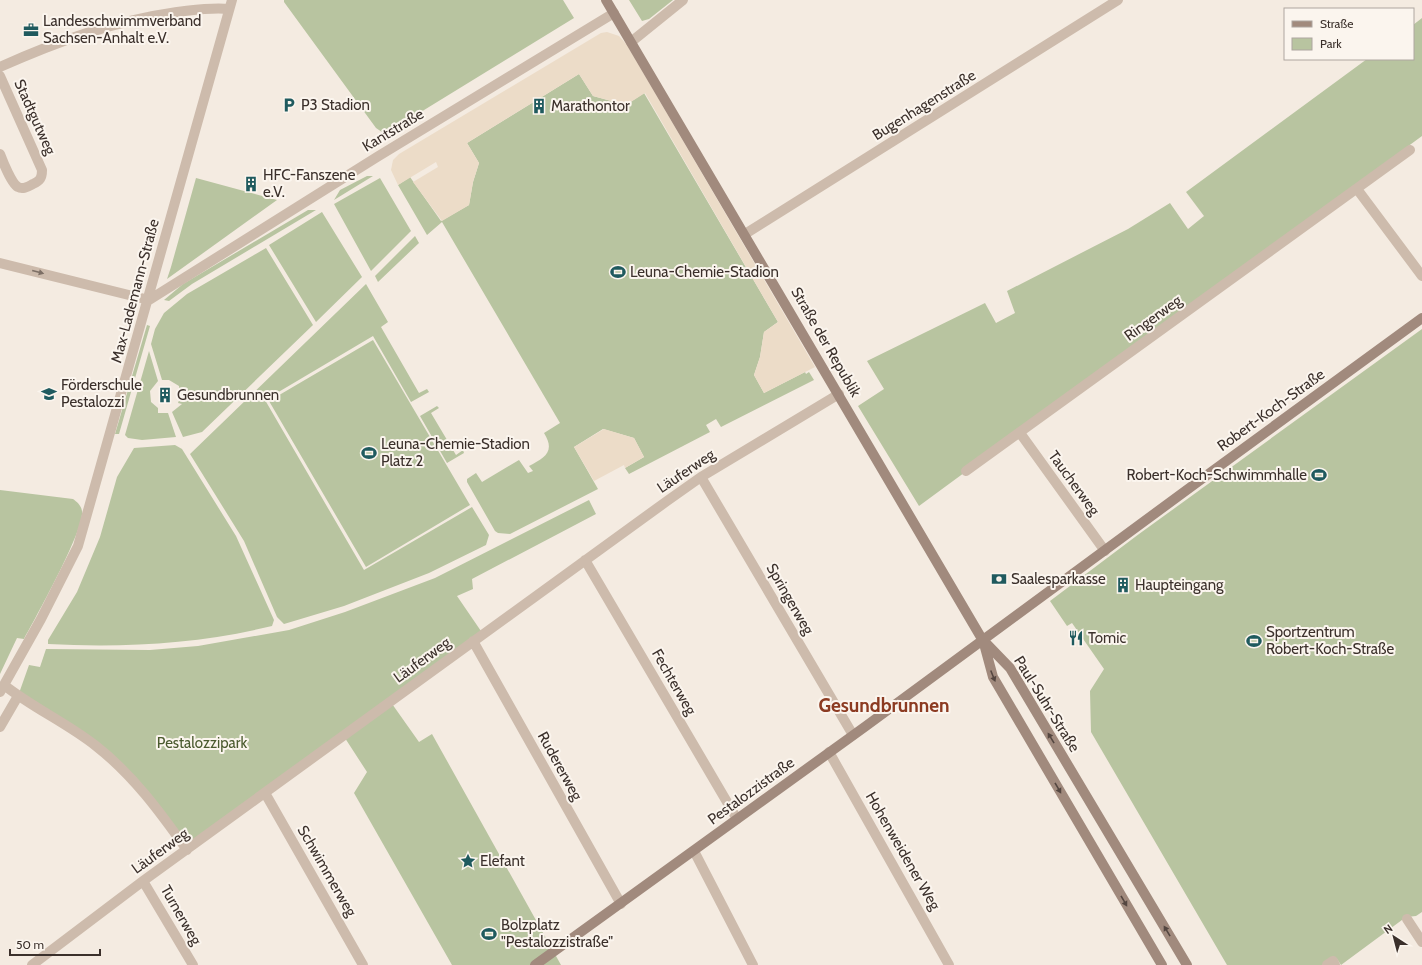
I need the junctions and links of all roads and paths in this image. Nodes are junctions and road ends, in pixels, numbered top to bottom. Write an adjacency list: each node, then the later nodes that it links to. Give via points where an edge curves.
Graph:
1 (606, 0): 5 (street, Straße der Republik)
2 (684, 0): 6 (street)
3 (1118, 0): 12 (street, Bugenhagenstraße)
4 (230, 4): 7 (street, Stadtgutweg, via 118,23 52,44); 15 (street, Max-Lademann-Straße)
5 (614, 13): 6 (street, Straße der Republik); 15 (street, Kantstraße)
6 (632, 42): 12 (street, Straße der Republik)
7 (0, 67)
8 (0, 76): 10 (street, Stadtgutweg, via 42,170 42,177 38,182 24,188 18,187)
9 (1410, 150): 11 (street, Ringerweg)
10 (0, 154)
11 (1357, 189): 14 (street); 18 (street, Ringerweg)
12 (745, 234): 17 (street, Straße der Republik)
13 (0, 263): 15 (street, one-way to 15)
14 (1422, 276)
15 (149, 300): 25 (street, Max-Lademann-Straße, via 78,546 48,607)
16 (1422, 318): 21 (street, Robert-Koch-Straße)
17 (839, 394): 20 (street, Läuferweg); 23 (street, Straße der Republik)
18 (1020, 433): 19 (street, Ringerweg); 21 (street, Taucherweg)
19 (966, 471)
20 (701, 477): 22 (street, Läuferweg); 28 (street, Springerweg)
21 (1105, 551): 23 (street, Robert-Koch-Straße)
22 (585, 560): 24 (street, Läuferweg); 31 (street, Fechterweg)
23 (982, 638): 28 (street, Pestalozzistraße); 44 (street, Paul-Suhr-Straße, one-way to 44, via 993,677); 45 (street, Paul-Suhr-Straße, one-way to 23, via 1010,668)
24 (473, 641): 30 (street, Läuferweg); 35 (street, Rudererweg)
25 (2, 689): 26 (street)
26 (18, 696): 27 (street); 32 (street, via 62,722 115,762 155,804)
27 (0, 727)
28 (852, 735): 29 (street, Pestalozzistraße)
29 (829, 752): 31 (street, Pestalozzistraße); 43 (street, Hohenweidener Weg)
30 (265, 792): 32 (street, Läuferweg); 40 (street, Schwimmerweg)
31 (737, 819): 33 (street, Pestalozzistraße)
32 (187, 850): 34 (street, Läuferweg)
33 (694, 851): 35 (street, Pestalozzistraße); 42 (street)
34 (143, 881): 38 (street, Läuferweg); 39 (street, Turnerweg)
35 (621, 904): 41 (street, Pestalozzistraße)
36 (1407, 919): 37 (street)
37 (1422, 942)
38 (32, 965)
39 (193, 965)
40 (363, 965)
41 (535, 965)
42 (753, 965)
43 (949, 965)
44 (1162, 965)
45 (1187, 965)
46 (1327, 965): 47 (street, via 1333,961)
47 (1335, 965)

